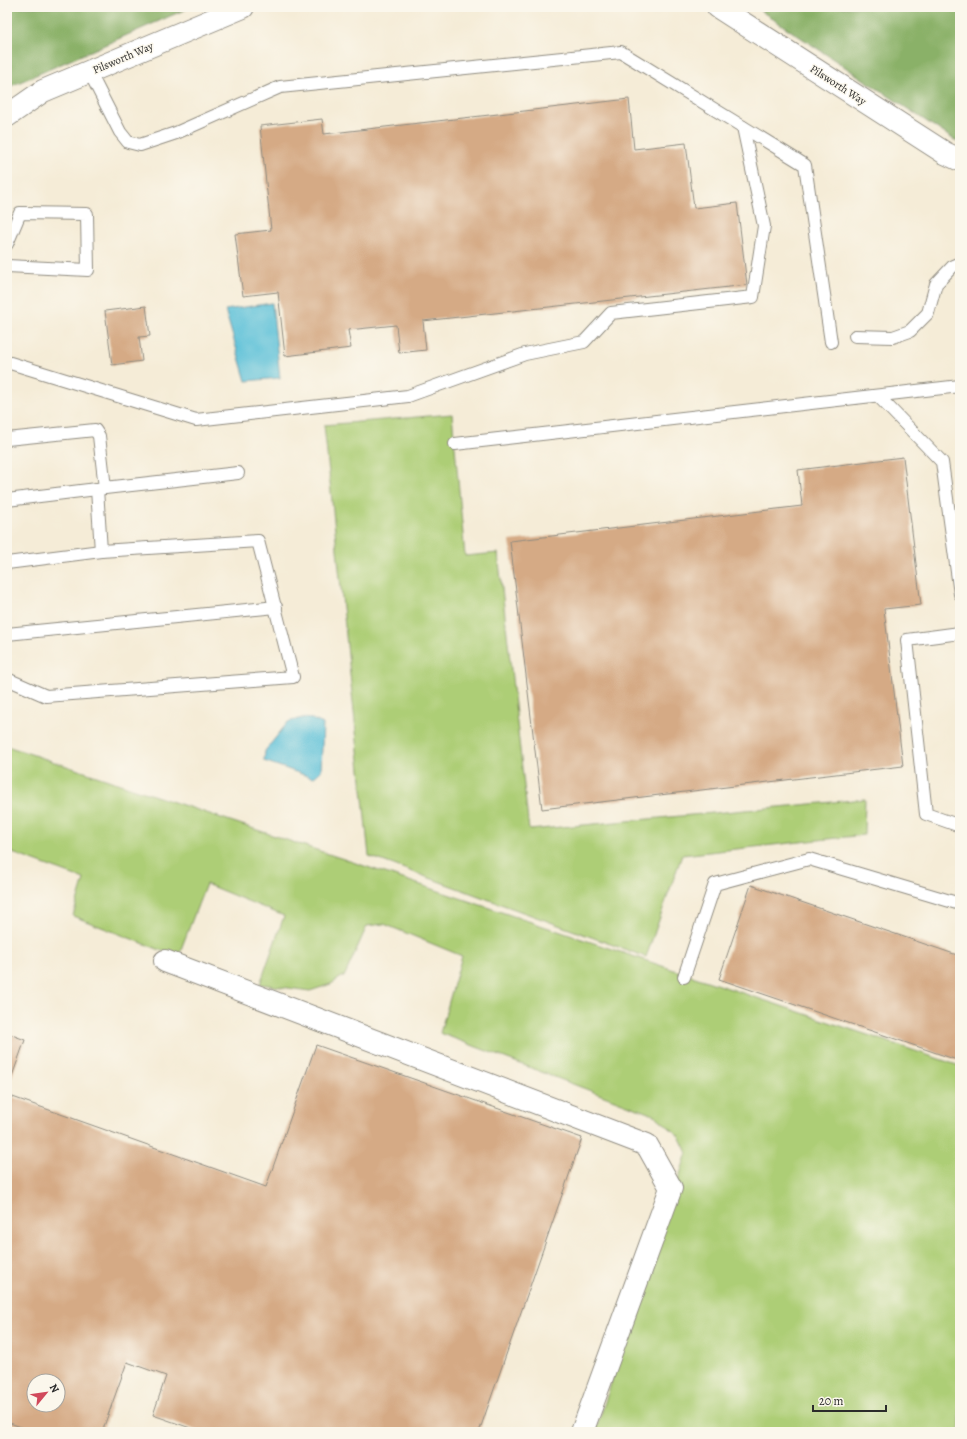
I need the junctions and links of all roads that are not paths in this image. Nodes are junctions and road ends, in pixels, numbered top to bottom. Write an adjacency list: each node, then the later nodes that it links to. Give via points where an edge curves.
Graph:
1 (243, 7): 3 (street, Pilsworth Way)
2 (718, 7): 6 (street, Pilsworth Way, via 945,153)
3 (90, 73): 4 (street, Pilsworth Way, via 43,91); 5 (lane, via 120,132 128,142 140,145 176,133 280,87 621,52)
4 (7, 116)
5 (743, 127): 11 (lane, via 805,165); 12 (lane, via 764,226 754,297 611,313 584,342 526,354 408,396 196,420)
6 (960, 160)
7 (7, 244): 9 (lane, via 20,213 86,214 88,270)
8 (960, 263): 10 (lane, via 953,266 936,284 928,313 910,331 893,337)
9 (7, 266)
10 (855, 336)
11 (830, 342)
12 (7, 362)
13 (960, 386): 14 (lane)
14 (878, 396): 16 (lane); 22 (lane, via 942,462)
15 (7, 439): 18 (lane, via 95,430 99,436)
16 (455, 444)
17 (238, 473): 18 (lane)
18 (101, 489): 19 (lane); 20 (lane)
19 (7, 500)
20 (101, 551): 21 (lane); 23 (lane, via 258,541)
21 (7, 563)
22 (960, 594)
23 (276, 607): 25 (lane); 26 (lane, via 294,677 46,696)
24 (960, 633): 27 (lane, via 907,640 926,814)
25 (7, 634)
26 (7, 679)
27 (960, 826)
28 (960, 904): 30 (lane, via 808,859 715,884)
29 (165, 961): 31 (street, via 647,1145 671,1188)
30 (684, 977)
31 (582, 1432)

